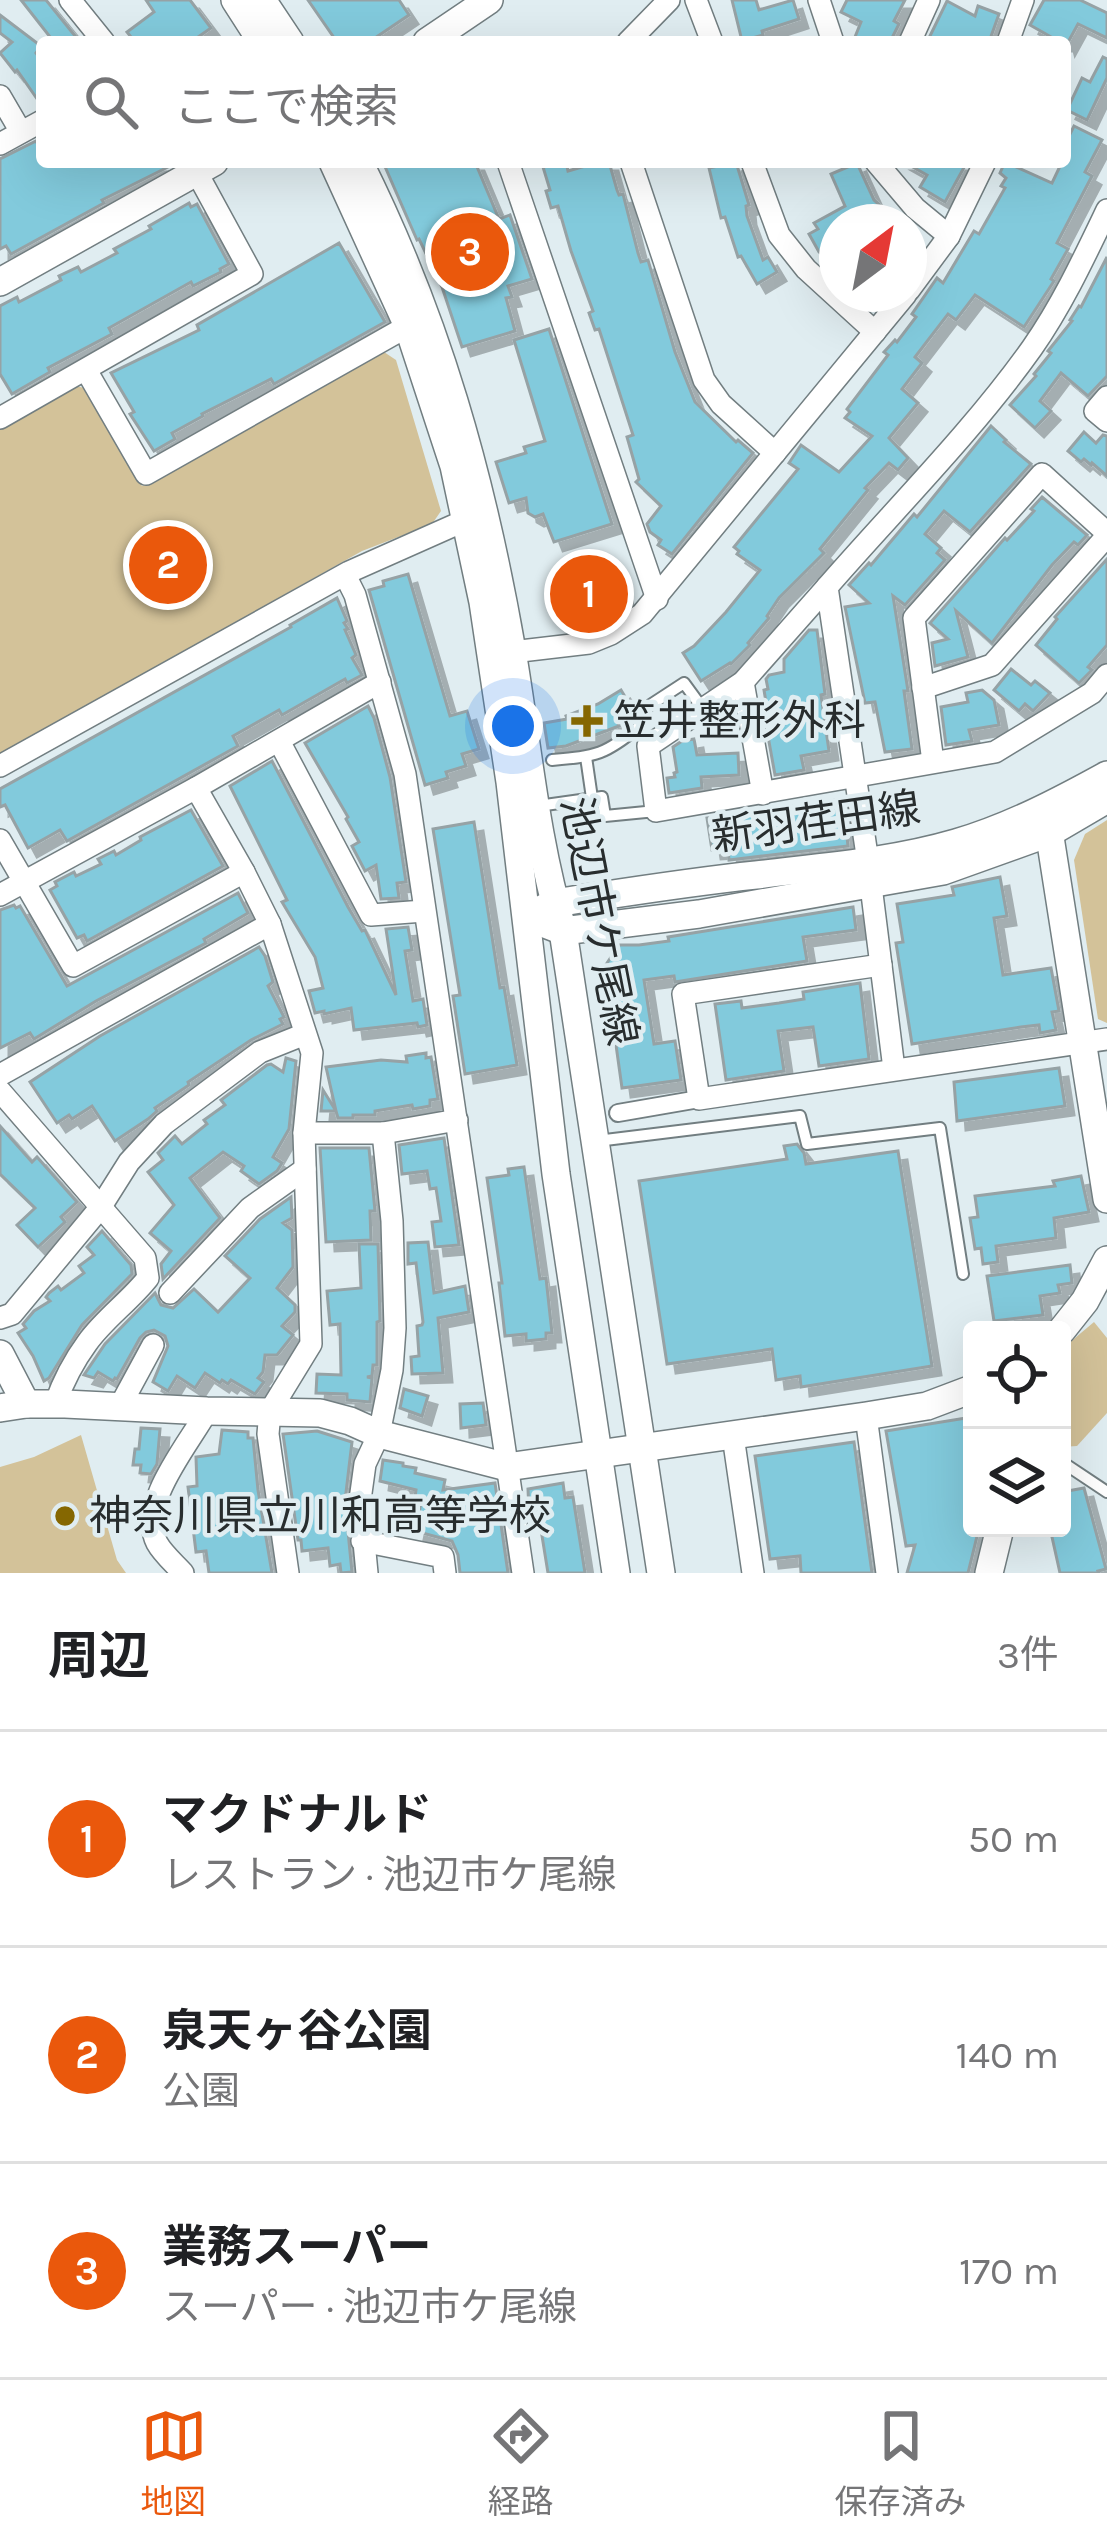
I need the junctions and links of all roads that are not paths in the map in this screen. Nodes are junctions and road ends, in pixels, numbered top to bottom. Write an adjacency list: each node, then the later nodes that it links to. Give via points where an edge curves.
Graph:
1 (70, 0): 10 (street)
2 (235, 0): 11 (street)
3 (262, 0): 12 (street)
4 (489, 0): 13 (street)
5 (669, 0): 14 (street)
6 (696, 0): 15 (street)
7 (819, 0): 16 (street)
8 (929, 0): 17 (street)
9 (1023, 0): 18 (street)
10 (99, 36)
11 (258, 36)
12 (286, 36)
13 (436, 36)
14 (634, 36)
15 (710, 36)
16 (831, 36)
17 (913, 36)
18 (1010, 36)
19 (0, 97): 21 (street)
20 (36, 124): 21 (street)
21 (21, 133): 22 (street)
22 (0, 144)
23 (195, 168): 35 (street)
24 (201, 168): 39 (street, via 252,274)
25 (336, 168): 37 (street, 池辺市ケ尾線)
26 (362, 168): 49 (street, 池辺市ケ尾線, via 458,408)
27 (510, 168): 48 (street)
28 (633, 168): 43 (street, via 704,380)
29 (754, 168): 38 (street, via 778,235)
30 (881, 168): 33 (street)
31 (982, 168): 33 (street)
32 (1107, 210): 47 (street, via 1031,349)
33 (949, 236): 34 (street)
34 (927, 266)
35 (0, 282)
36 (892, 312): 38 (street)
37 (408, 326): 39 (street, via 146,474); 44 (street, 池辺市ケ尾線)
38 (875, 332): 43 (street)
39 (86, 370): 41 (street)
40 (1107, 397): 42 (street, via 1095,411)
41 (0, 418)
42 (1107, 422)
43 (775, 453): 48 (street)
44 (466, 520): 46 (street); 76 (street, 池辺市ケ尾線)
45 (1107, 534): 53 (street, via 992,665); 53 (street, via 1042,474 914,618)
46 (345, 574): 51 (street); 59 (street)
47 (826, 587): 52 (street); 61 (street)
48 (657, 599): 49 (street, via 589,644)
49 (512, 652): 66 (street, 池辺市ケ尾線)
50 (1107, 675): 58 (street, via 1092,693 995,752)
51 (380, 682): 55 (street); 75 (street, via 405,774)
52 (743, 682): 54 (street); 63 (street)
53 (922, 688): 58 (street)
54 (703, 709): 56 (lane, via 684,683 635,715 640,726 610,752); 67 (street, via 649,746)
55 (279, 741): 62 (street); 75 (street, via 371,915)
56 (586, 757): 57 (lane); 64 (lane)
57 (552, 760)
58 (933, 762): 61 (street)
59 (0, 766)
60 (1107, 775): 68 (street, 新羽荏田線)
61 (855, 778): 63 (street); 71 (street)
62 (196, 788): 70 (street); 72 (street)
63 (763, 794): 67 (street)
64 (592, 798): 66 (lane); 67 (lane, via 602,797 605,816)
65 (1107, 799): 68 (street, 新羽荏田線)
66 (535, 807): 74 (street, 池辺市ケ尾線)
67 (656, 811)
68 (1048, 821): 71 (street, 新羽荏田線, via 943,871); 81 (street)
69 (0, 840): 72 (street)
70 (244, 872): 72 (street, via 73,966); 77 (street)
71 (869, 873): 74 (street, 新羽荏田線, via 699,881); 78 (street, 新羽荏田線, via 699,914); 79 (street)
72 (24, 881): 73 (street)
73 (0, 895)
74 (554, 903): 76 (street, 新羽荏田線); 78 (street, 池辺市ケ尾線)
75 (424, 911): 87 (street)
76 (525, 916): 78 (street); 112 (street, 池辺市ケ尾線)
77 (270, 924): 80 (street); 83 (street)
78 (563, 931): 90 (street, 池辺市ケ尾線)
79 (881, 965): 82 (street); 85 (street, via 683,994)
80 (305, 1034): 88 (street, via 312,1053); 93 (street, via 260,1052 164,1124)
81 (1094, 1041): 82 (street); 92 (street)
82 (894, 1069): 85 (street)
83 (0, 1075)
84 (0, 1091): 93 (street)
85 (699, 1099): 86 (street)
86 (618, 1113)
87 (457, 1120): 89 (street); 113 (street)
88 (304, 1133): 89 (street); 91 (street)
89 (383, 1133): 109 (street, via 395,1328)
90 (597, 1141): 95 (lane, via 800,1116 807,1144 940,1128); 111 (street, 池辺市ケ尾線)
91 (305, 1169): 96 (street, via 250,1208); 106 (street, via 311,1344)
92 (1107, 1199)
93 (100, 1208): 98 (street, via 12,1314); 103 (street, via 146,1258 148,1278 89,1339)
94 (1107, 1260): 97 (street)
95 (963, 1274)
96 (170, 1293)
97 (1095, 1305): 99 (street)
98 (0, 1318)
99 (1071, 1323)
100 (153, 1346): 105 (street)
101 (0, 1354): 104 (street)
102 (963, 1392): 108 (street)
103 (55, 1404): 104 (street); 105 (street)
104 (13, 1406)
105 (120, 1406): 107 (street)
106 (270, 1411): 107 (street); 109 (street, via 320,1413); 119 (street)
107 (207, 1412): 118 (street, via 161,1485 154,1514 155,1541)
108 (866, 1416): 110 (street); 126 (street)
109 (379, 1434): 113 (street); 117 (street, via 365,1464)
110 (734, 1436): 111 (street); 125 (street)
111 (643, 1447): 112 (street); 124 (street, 池辺市ケ尾線)
112 (599, 1454): 113 (street); 123 (street, 池辺市ケ尾線)
113 (507, 1467): 122 (street)
114 (1071, 1468): 115 (lane)
115 (1107, 1492)
116 (998, 1537): 127 (street)
117 (362, 1541): 120 (street); 121 (street, via 443,1557)
118 (183, 1573)
119 (288, 1573)
120 (367, 1573)
121 (445, 1573)
122 (523, 1573)
123 (616, 1573)
124 (661, 1573)
125 (753, 1573)
126 (887, 1573)
127 (989, 1573)

